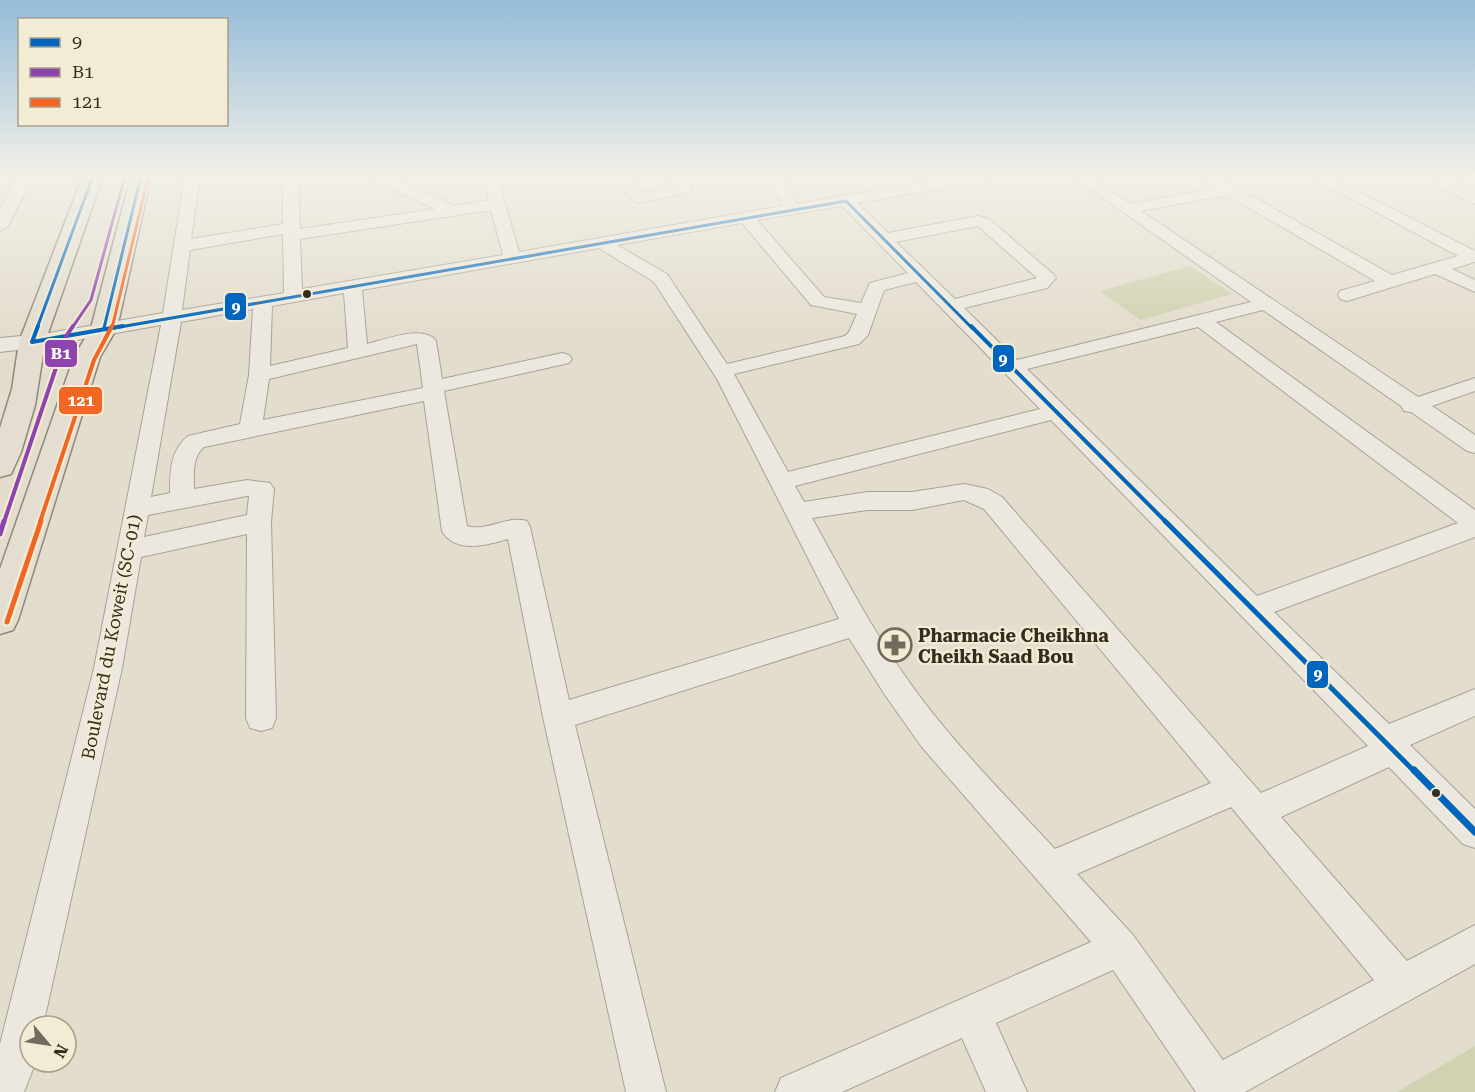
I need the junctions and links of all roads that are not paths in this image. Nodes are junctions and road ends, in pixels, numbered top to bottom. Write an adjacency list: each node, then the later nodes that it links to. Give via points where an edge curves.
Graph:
1 (74, 227): 35 (main road)
2 (129, 227): 34 (main road)
3 (184, 227): 18 (street, Boulevard du Koweit (SC-01))
4 (292, 227): 15 (street)
5 (325, 227): 15 (street)
6 (503, 227): 20 (street)
7 (694, 227): 17 (street)
8 (754, 227): 31 (street, via 818,301)
9 (872, 227): 16 (street)
10 (947, 227): 16 (street)
11 (989, 227): 30 (street, via 1047,278 1041,284)
12 (1154, 227): 29 (street)
13 (1294, 227): 23 (street)
14 (1417, 227): 19 (street)
15 (292, 231): 18 (street); 27 (street)
16 (884, 239): 22 (street)
17 (602, 243): 20 (street); 40 (street, via 661,279)
18 (181, 246): 32 (street, Boulevard du Koweit (SC-01))
19 (1474, 256): 21 (street)
20 (512, 257): 24 (street)
21 (1437, 268): 23 (street); 25 (street)
22 (922, 275): 30 (street); 31 (street, via 880,284)
23 (1391, 282): 26 (street)
24 (352, 285): 27 (street); 37 (street)
25 (1475, 287)
26 (1347, 295)
27 (293, 296): 28 (street)
28 (262, 300): 32 (street); 41 (street)
29 (1265, 304): 33 (street); 44 (street)
30 (951, 305): 39 (street)
31 (867, 310): 40 (street, via 858,335 852,340)
32 (172, 316): 34 (street); 51 (street, Boulevard du Koweit (SC-01))
33 (1201, 320): 39 (street); 54 (street)
34 (104, 328): 35 (street); 58 (main road, via 87,357)
35 (32, 342): 36 (street); 48 (main road, via 30,368)
36 (0, 345)
37 (358, 351): 41 (street); 43 (street, via 423,338)
38 (562, 360): 43 (street)
39 (1012, 367): 45 (street)
40 (723, 371): 49 (street)
41 (259, 375): 46 (street)
42 (1475, 384): 44 (street)
43 (434, 389): 46 (street); 61 (street, via 455,531 472,538 518,528)
44 (1412, 406): 47 (street)
45 (1056, 412): 49 (street); 57 (street)
46 (253, 428): 50 (street, via 189,446 184,454)
47 (1475, 446)
48 (0, 467)
49 (780, 482): 52 (street)
50 (182, 500): 51 (street); 53 (street, via 257,487 261,489)
51 (137, 508): 56 (street, Boulevard du Koweit (SC-01))
52 (796, 512): 59 (street); 64 (street, via 964,492 993,502)
53 (259, 522): 56 (street); 62 (street)
54 (1475, 523)
55 (1475, 527): 57 (street)
56 (129, 550): 72 (street, Boulevard du Koweit (SC-01), via 108,668 15,1064)
57 (1251, 609): 63 (street)
58 (0, 620)
59 (856, 625): 61 (street); 66 (street, via 932,736)
60 (1475, 702): 63 (street)
61 (558, 717): 73 (street)
62 (261, 718)
63 (1389, 746): 64 (street); 65 (street)
64 (1245, 800): 66 (street); 69 (street)
65 (1475, 832)
66 (1050, 868): 68 (street)
67 (1475, 943): 69 (street)
68 (1120, 948): 70 (street); 71 (street)
69 (1402, 985): 71 (street)
70 (972, 1016): 74 (street); 75 (street)
71 (1218, 1089)
72 (4, 1092)
73 (646, 1092)
74 (795, 1092)
75 (1007, 1092)

